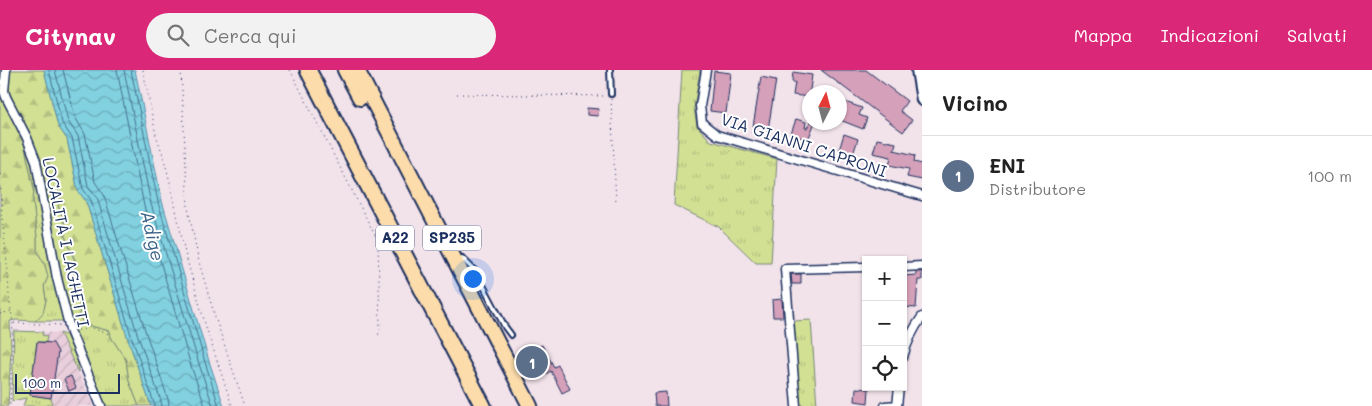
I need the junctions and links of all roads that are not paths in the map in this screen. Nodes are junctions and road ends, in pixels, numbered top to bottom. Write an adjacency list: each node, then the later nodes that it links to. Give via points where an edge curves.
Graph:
1 (6, 70): 23 (street, LOCALITÀ I LAGHETTI, via 6,97 36,161 56,278 70,329)
2 (308, 70): 24 (highway, A22)
3 (319, 70): 25 (highway, A22)
4 (345, 70): 12 (highway, via 370,116)
5 (356, 70): 12 (highway, SP235)
6 (367, 70): 14 (highway, SP235)
7 (610, 70): 10 (lane)
8 (706, 70): 13 (street, VIA GIANNI CAPRONI, via 700,106 702,123 717,135)
9 (917, 70): 11 (street)
10 (611, 94)
11 (922, 100)
12 (404, 162): 26 (highway, SP235)
13 (922, 196)
14 (462, 258): 19 (lane, via 476,272); 27 (highway, SP235)
15 (922, 266): 17 (street)
16 (862, 267): 28 (street, via 785,269)
17 (907, 267)
18 (922, 317): 20 (street)
19 (511, 335)
20 (906, 346)
21 (899, 391): 22 (street)
22 (897, 405): 29 (street)
23 (101, 406)
24 (483, 406)
25 (492, 406)
26 (530, 406)
27 (539, 406)
28 (796, 406)
29 (885, 406)

